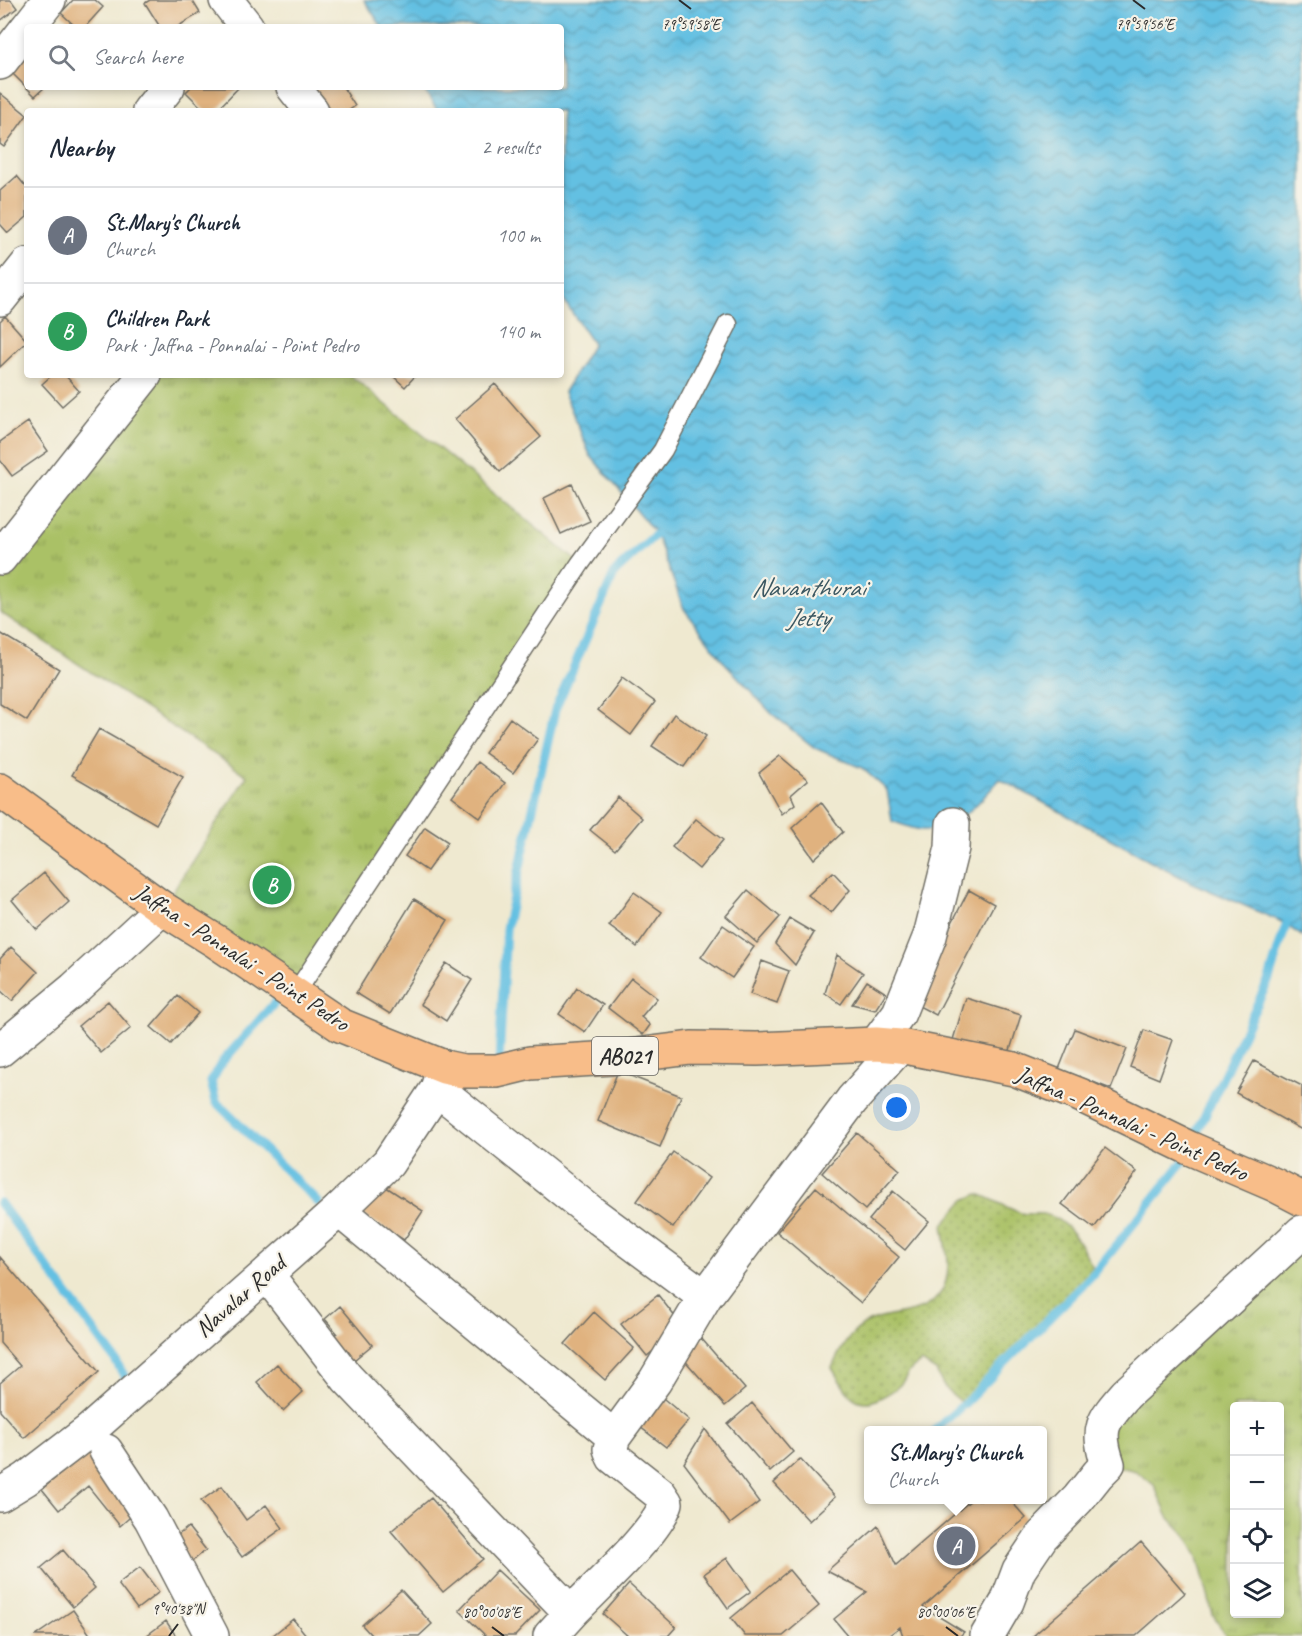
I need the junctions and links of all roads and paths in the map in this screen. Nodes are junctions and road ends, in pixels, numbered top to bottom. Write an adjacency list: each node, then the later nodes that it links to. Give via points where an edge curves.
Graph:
1 (49, 0): 2 (street)
2 (31, 24)
3 (24, 33): 4 (street)
4 (0, 63)
5 (166, 90): 7 (street)
6 (295, 90): 8 (street)
7 (151, 108)
8 (310, 108)
9 (24, 269): 10 (street)
10 (0, 299)
11 (728, 324): 17 (lane, via 663,450 580,564)
12 (143, 378): 13 (street)
13 (0, 558)
14 (0, 790): 16 (main road, Jaffna - Ponnalai - Point Pedro / AB021)
15 (953, 824): 18 (street, via 952,848 930,936)
16 (162, 908): 17 (main road, Jaffna - Ponnalai - Point Pedro / AB021); 19 (street)
17 (294, 994): 20 (main road, Jaffna - Ponnalai - Point Pedro / AB021, via 340,1025)
18 (888, 1045): 20 (main road, Jaffna - Ponnalai - Point Pedro / AB021, via 691,1048 530,1063 497,1071 463,1071); 21 (main road, Jaffna - Ponnalai - Point Pedro / AB021, via 1014,1069 1080,1095); 25 (street, via 852,1100)
19 (0, 1050)
20 (441, 1078): 22 (street, Navalar Road, via 388,1163); 25 (street, via 582,1206)
21 (1302, 1199)
22 (339, 1210): 26 (street); 28 (street, Navalar Road, via 90,1430)
23 (1302, 1232): 31 (street, via 1112,1410 1101,1429 1108,1464 1042,1536 1019,1570 1007,1602)
24 (275, 1285): 29 (street, via 347,1378)
25 (705, 1297): 26 (street, via 655,1381)
26 (614, 1437): 29 (street, via 610,1449 613,1457 666,1503 656,1523)
27 (106, 1451): 30 (street, via 151,1519)
28 (0, 1495)
29 (560, 1624)
30 (212, 1636)
31 (987, 1636)

